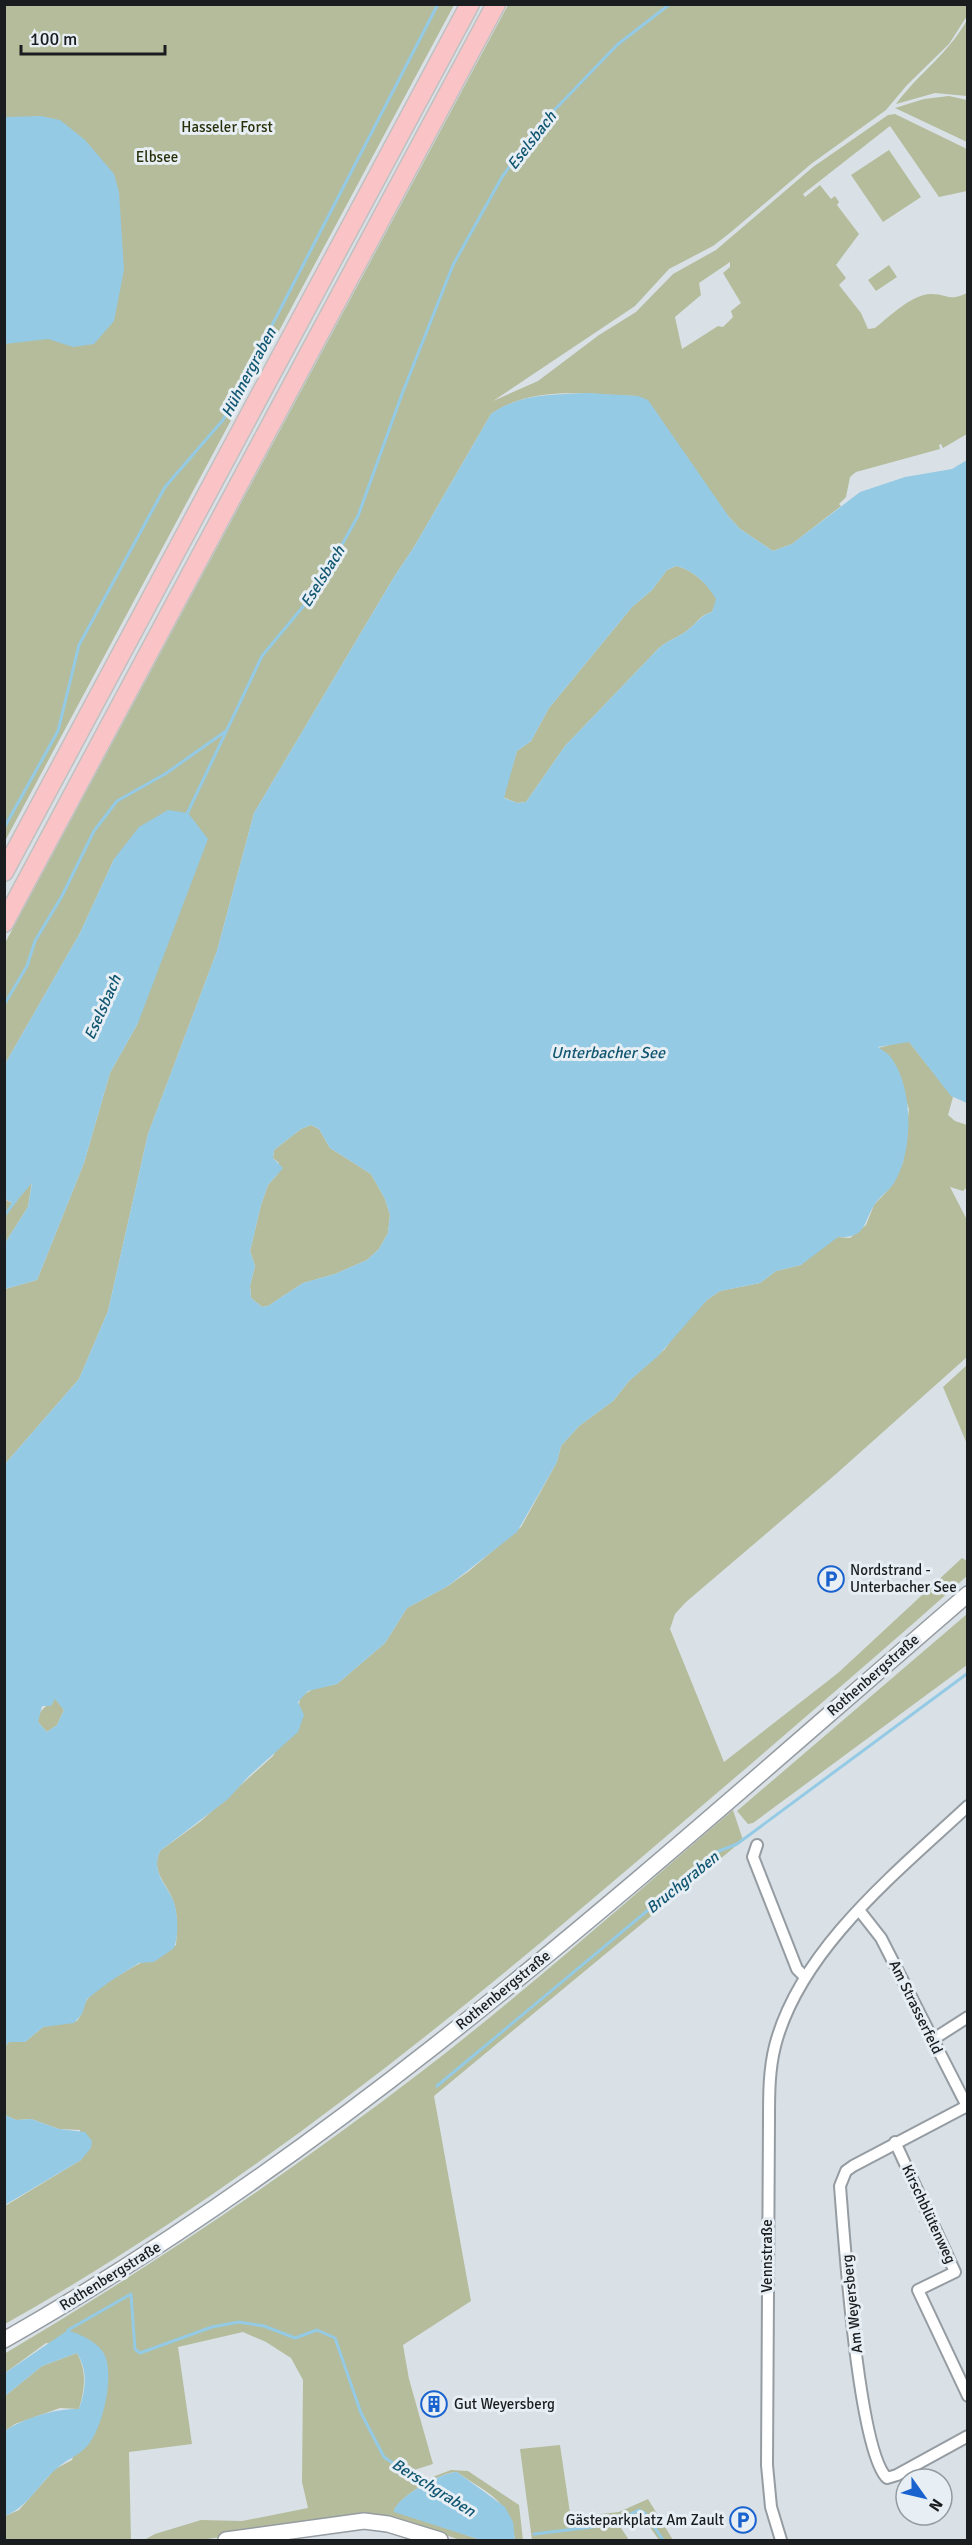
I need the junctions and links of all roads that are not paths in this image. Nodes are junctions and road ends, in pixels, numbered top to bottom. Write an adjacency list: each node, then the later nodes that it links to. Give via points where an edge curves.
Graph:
1 (470, 4): 3 (highway)
2 (496, 4): 4 (highway)
3 (4, 872)
4 (4, 923)
5 (968, 1594): 14 (main road, Rothenbergstraße, via 554,1948 368,2097 136,2261)
6 (968, 1806): 8 (street, Vennstraße)
7 (757, 1845): 9 (street, via 753,1857 797,1969)
8 (859, 1910): 9 (street, Vennstraße); 11 (street, Am Strasserfeld, via 881,1938)
9 (804, 1976): 19 (street, Vennstraße, via 775,2044 770,2072 767,2465 771,2507)
10 (968, 2017): 11 (street)
11 (932, 2040): 12 (street, Am Strasserfeld)
12 (967, 2107): 13 (street, Am Weyersberg)
13 (896, 2142): 15 (street, Kirschblütenweg, via 955,2272 918,2290); 16 (street, Am Weyersberg, via 846,2171 840,2186 861,2395 870,2438 881,2473 887,2478)
14 (4, 2340)
15 (968, 2396)
16 (968, 2436)
17 (226, 2541): 18 (main road, via 364,2521 388,2524)
18 (440, 2541)
19 (781, 2541)

